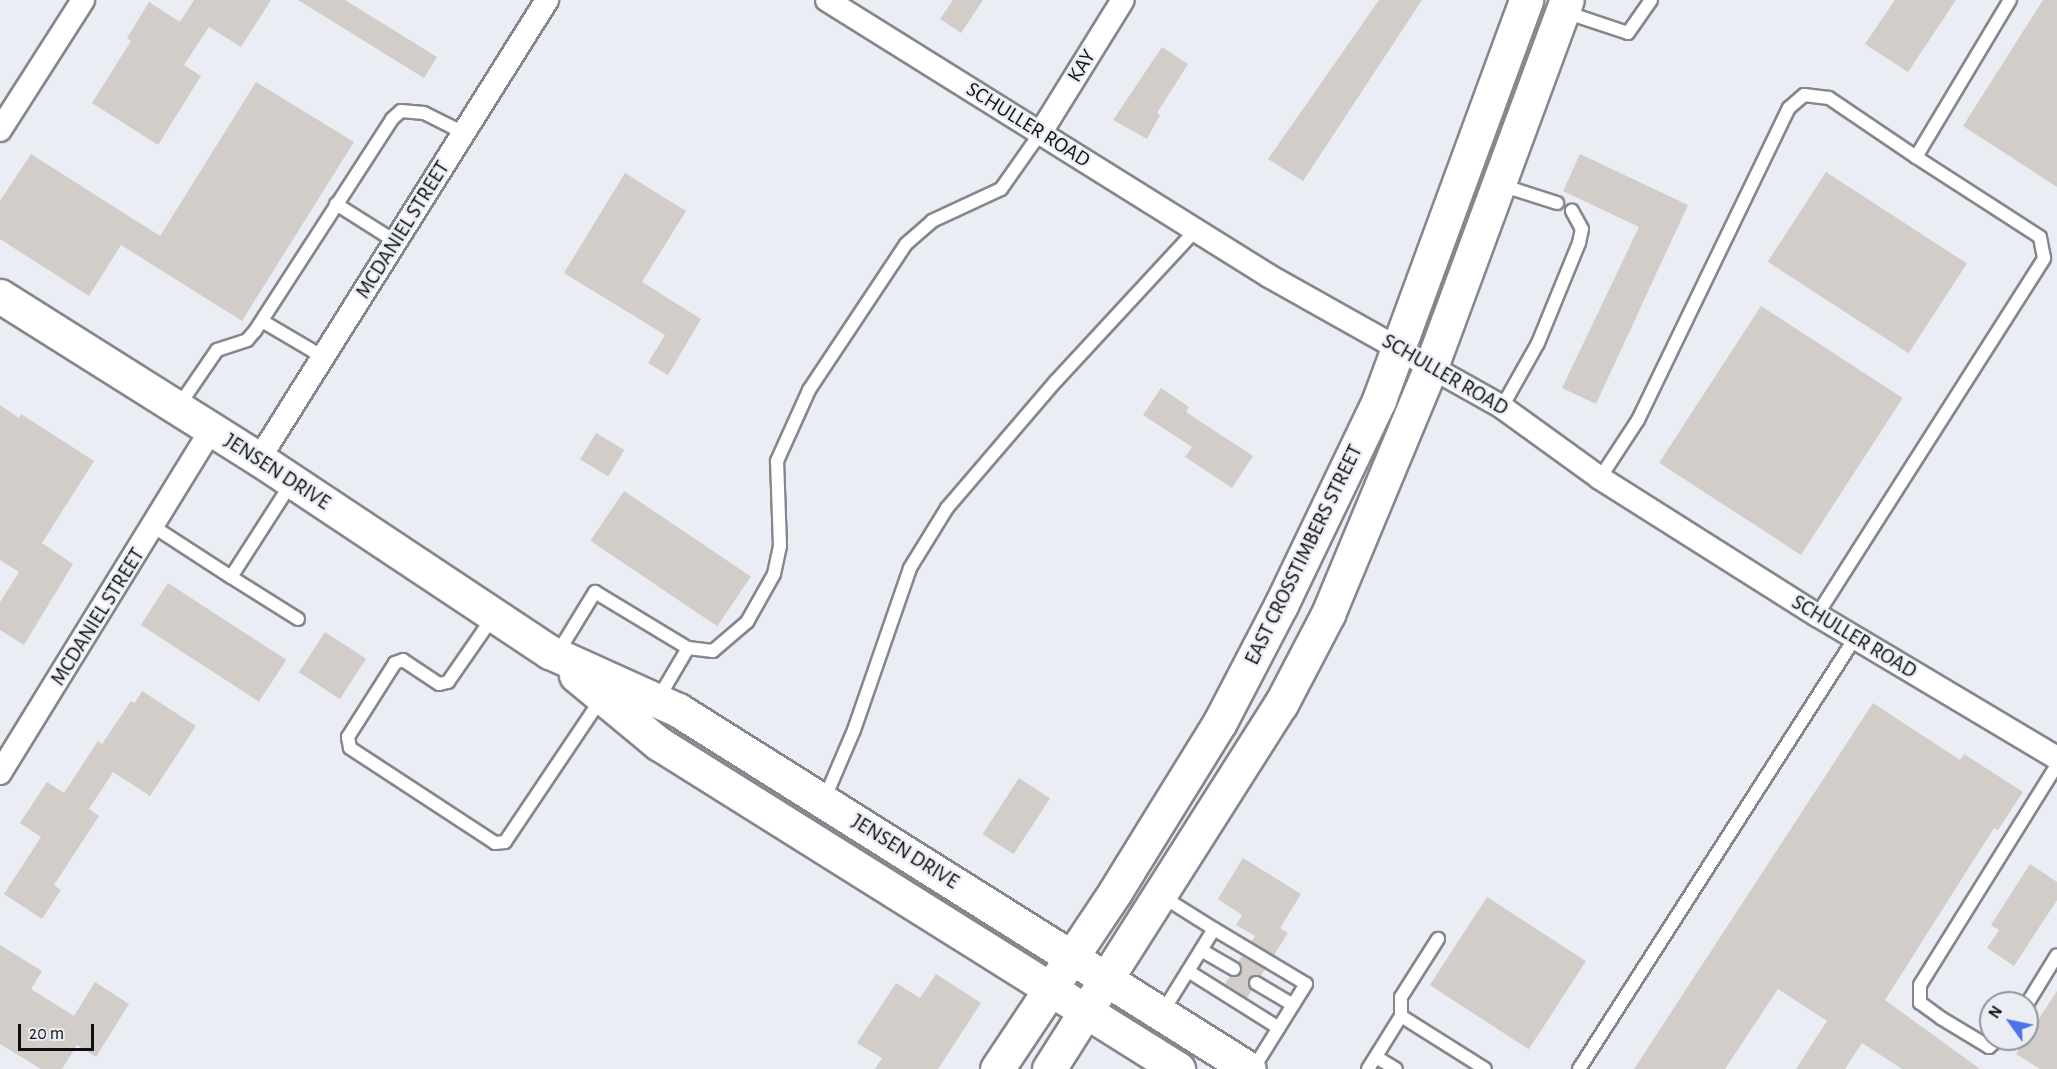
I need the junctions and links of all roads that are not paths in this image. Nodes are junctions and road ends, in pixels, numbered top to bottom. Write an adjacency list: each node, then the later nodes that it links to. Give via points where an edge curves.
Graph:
1 (83, 0): 9 (street)
2 (547, 0): 11 (street, MCDANIEL STREET)
3 (827, 0): 10 (street, SCHULLER ROAD)
4 (1123, 0): 10 (street, KAY)
5 (1651, 0): 8 (lane, via 1628,33)
6 (2010, 0): 12 (lane)
7 (1526, 1): 8 (main road); 21 (main road, EAST CROSSTIMBERS STREET)
8 (1565, 6): 13 (main road, EAST CROSSTIMBERS STREET)
9 (0, 130)
10 (1041, 132): 17 (street, SCHULLER ROAD); 38 (lane, via 1001,189 932,221 906,244 809,390 777,461 780,546 774,574 747,622 713,651)
11 (464, 133): 15 (lane, via 424,113 401,111 384,129); 18 (street, MCDANIEL STREET)
12 (1916, 157): 28 (lane, via 1829,98 1804,95 1789,108 1648,399); 34 (lane, via 2040,237 2044,258)
13 (1499, 184): 14 (lane); 23 (main road, EAST CROSSTIMBERS STREET)
14 (1557, 203)
15 (336, 204): 18 (lane); 20 (lane)
16 (1572, 211): 24 (lane, via 1582,229 1579,243 1538,343)
17 (1196, 230): 21 (street, SCHULLER ROAD, via 1269,276); 47 (lane, via 947,508 910,568 854,730)
18 (396, 242): 22 (street, MCDANIEL STREET)
19 (0, 296): 25 (main road, JENSEN DRIVE)
20 (262, 321): 22 (lane); 25 (lane, via 247,340 217,350)
21 (1399, 348): 23 (street, SCHULLER ROAD); 32 (main road, EAST CROSSTIMBERS STREET, via 1379,400)
22 (323, 357): 27 (street, MCDANIEL STREET)
23 (1432, 364): 24 (street, SCHULLER ROAD); 36 (main road, EAST CROSSTIMBERS STREET)
24 (1503, 407): 28 (street, SCHULLER ROAD)
25 (178, 408): 26 (main road, JENSEN DRIVE)
26 (212, 429): 27 (main road, JENSEN DRIVE); 30 (street, MCDANIEL STREET)
27 (260, 459): 29 (main road, JENSEN DRIVE)
28 (1600, 478): 34 (street, SCHULLER ROAD)
29 (293, 482): 31 (lane); 33 (main road, JENSEN DRIVE)
30 (154, 527): 31 (lane); 45 (street, MCDANIEL STREET)
31 (231, 576): 35 (lane)
32 (1285, 596): 36 (main road); 53 (main road, EAST CROSSTIMBERS STREET, via 1220,722)
33 (494, 615): 39 (main road, JENSEN DRIVE); 40 (lane, via 448,682 440,684 403,660 395,663 348,738 350,748 495,843 505,842)
34 (1817, 615): 37 (street, SCHULLER ROAD)
35 (298, 619)
36 (1323, 624): 48 (main road, EAST CROSSTIMBERS STREET, via 1281,704)
37 (1855, 638): 43 (street, SCHULLER ROAD); 74 (lane)
38 (688, 648): 39 (lane, via 595,592); 41 (lane)
39 (553, 653): 40 (main road, JENSEN DRIVE); 41 (main road, JENSEN DRIVE)
40 (602, 698): 46 (main road, JENSEN DRIVE, via 658,743)
41 (657, 700): 42 (main road, JENSEN DRIVE)
42 (733, 743): 46 (main road); 47 (main road, JENSEN DRIVE)
43 (2057, 758)
44 (2057, 765): 65 (lane, via 1920,985 1920,1003)
45 (0, 773)
46 (711, 776): 58 (main road, JENSEN DRIVE)
47 (824, 801): 53 (main road, JENSEN DRIVE)
48 (1158, 894): 49 (lane); 56 (main road, EAST CROSSTIMBERS STREET)
49 (1214, 929): 51 (lane); 60 (lane, via 1306,984)
50 (1438, 939): 63 (lane, via 1401,997)
51 (1201, 950): 54 (lane); 55 (lane)
52 (2057, 955): 59 (lane)
53 (1071, 957): 56 (main road, JENSEN DRIVE); 58 (main road, EAST CROSSTIMBERS STREET)
54 (1234, 969)
55 (1188, 971): 62 (lane); 64 (lane)
56 (1105, 979): 61 (main road, EAST CROSSTIMBERS STREET); 62 (main road, JENSEN DRIVE)
57 (1256, 983): 60 (lane)
58 (1049, 987): 61 (main road, JENSEN DRIVE); 67 (main road, EAST CROSSTIMBERS STREET)
59 (2035, 991)
60 (1293, 1005): 64 (lane)
61 (1085, 1011): 68 (main road, EAST CROSSTIMBERS STREET); 69 (main road, JENSEN DRIVE)
62 (1161, 1014): 70 (main road, JENSEN DRIVE)
63 (1401, 1016): 66 (lane); 73 (lane)
64 (1279, 1028): 70 (lane)
65 (1979, 1041)
66 (1376, 1057): 71 (lane); 72 (lane)
67 (997, 1069)
68 (1048, 1069)
69 (1179, 1069)
70 (1251, 1069)
71 (1368, 1069)
72 (1395, 1069)
73 (1485, 1069)
74 (1579, 1069)

